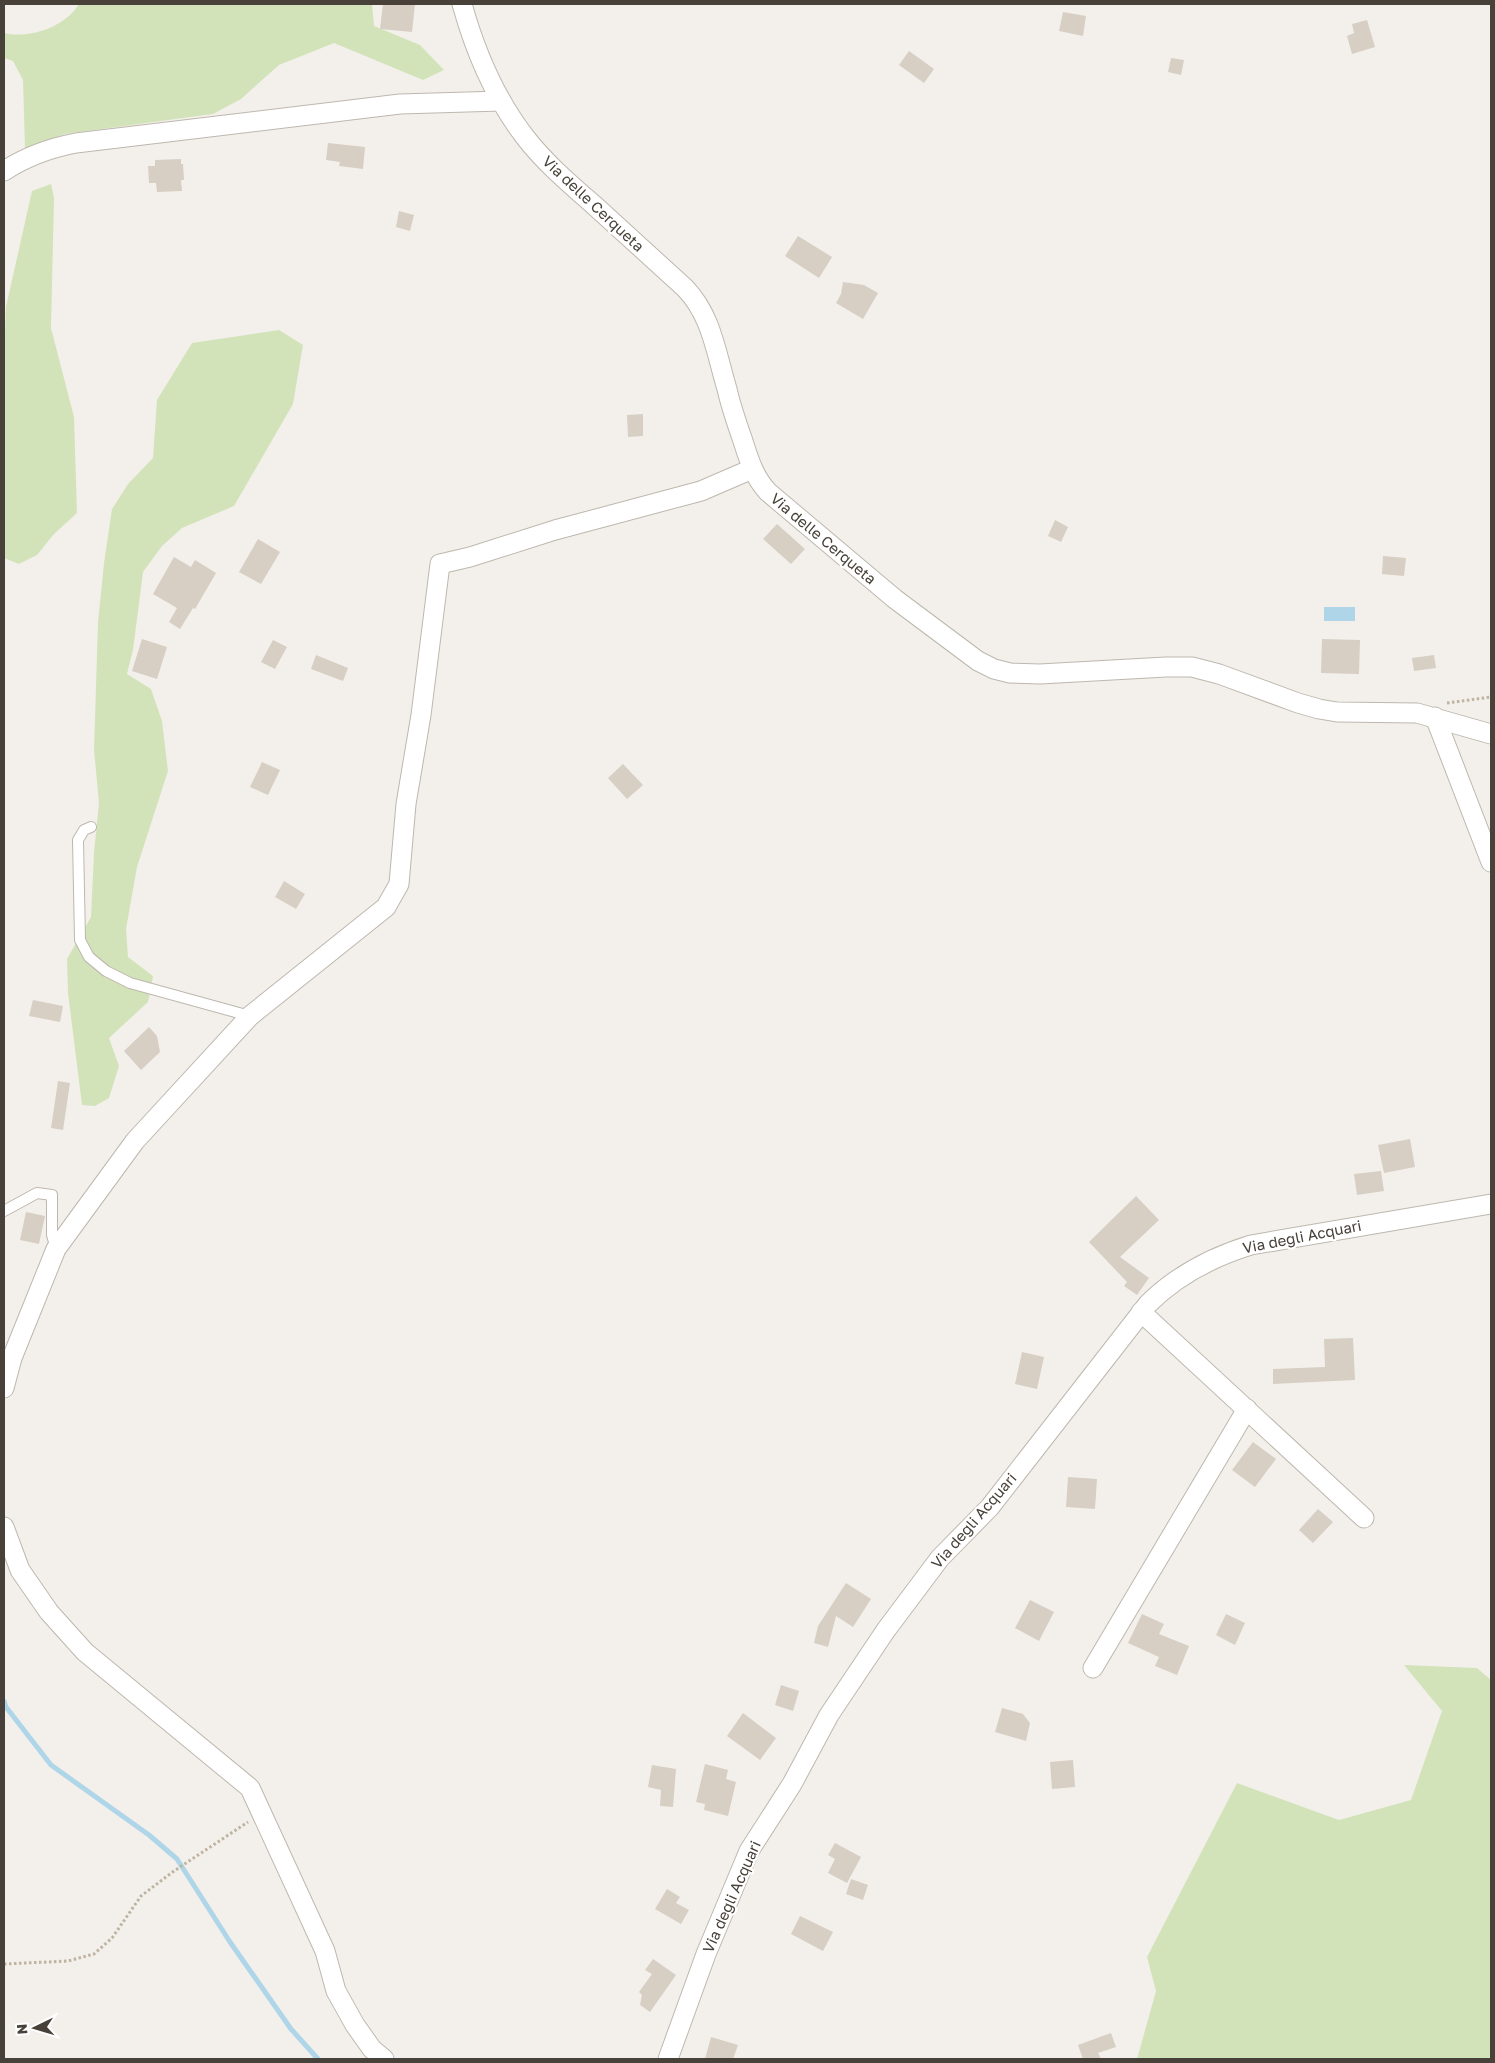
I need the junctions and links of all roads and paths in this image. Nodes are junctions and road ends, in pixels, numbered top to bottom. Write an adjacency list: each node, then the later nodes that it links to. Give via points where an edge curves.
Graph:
1 (462, 4): 2 (street, Via delle Cerqueta, via 480,58)
2 (501, 101): 3 (street, via 400,104 76,143 45,150); 4 (street, Via delle Cerqueta, via 542,157 698,303 710,327 726,390)
3 (4, 171)
4 (752, 469): 6 (street, Via delle Cerqueta, via 768,492 870,579 978,661 994,669 1040,674 1192,667 1320,709 1409,712); 10 (street, via 701,492 440,564 406,804 399,884 386,907)
5 (1491, 697): 6 (path, via 1437,706)
6 (1435, 717): 7 (street, Via delle Cerqueta); 9 (street)
7 (1491, 734)
8 (92, 827): 10 (lane, via 84,830 78,840 80,940 89,957 106,972 130,983)
9 (1491, 862)
10 (250, 1016): 13 (street, via 135,1141)
11 (1491, 1204): 14 (street, Via degli Acquari, via 1251,1245 1189,1271 1162,1290)
12 (4, 1211): 13 (lane, via 37,1193 52,1195 52,1235)
13 (56, 1249): 15 (street, via 12,1358)
14 (1141, 1312): 16 (street); 22 (street, Via degli Acquari, via 990,1507 933,1567 829,1715 792,1784 744,1861)
15 (4, 1388)
16 (1247, 1408): 17 (street); 19 (street)
17 (1364, 1518)
18 (4, 1527): 20 (street, via 20,1570 49,1612 85,1652 250,1788)
19 (1093, 1668)
20 (261, 1814): 21 (path, via 141,1896 112,1938 94,1954 68,1961); 23 (street, via 325,1952 336,1991 355,2026)
21 (4, 1964)
22 (670, 2054)
23 (384, 2059)

